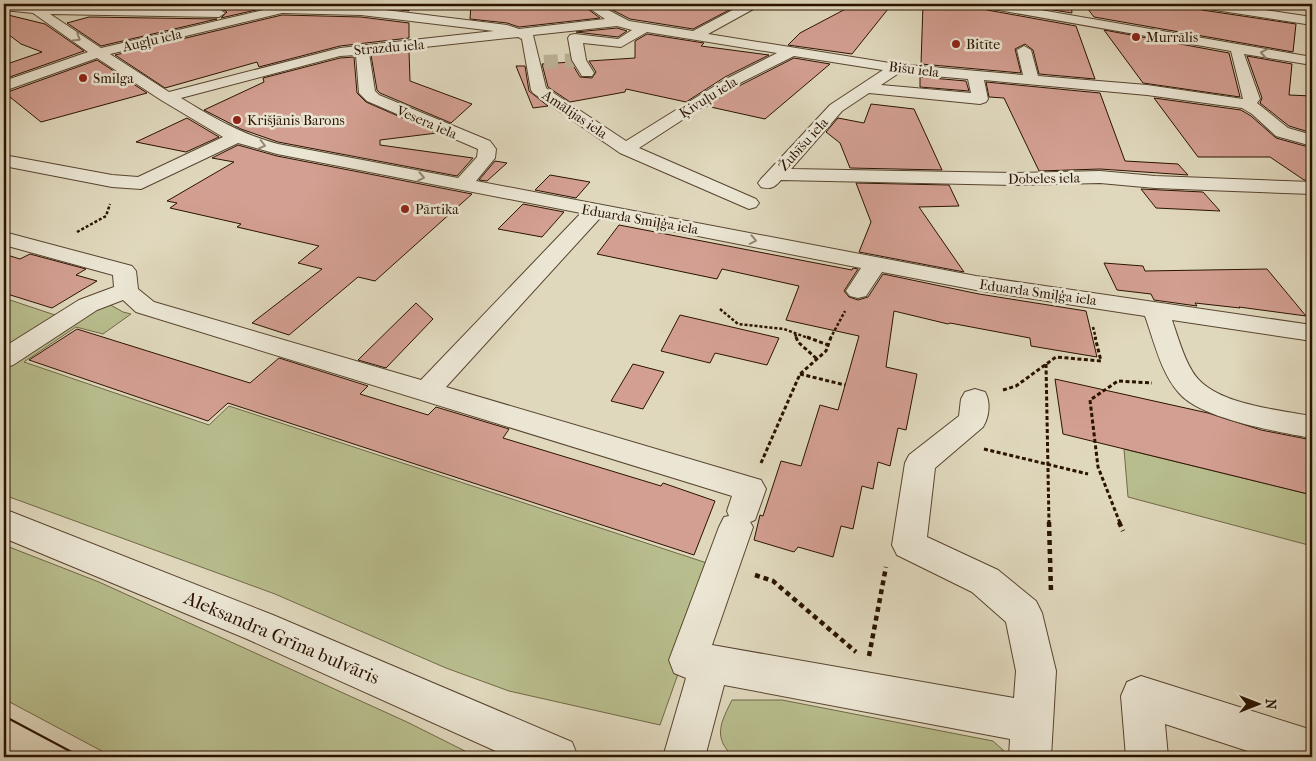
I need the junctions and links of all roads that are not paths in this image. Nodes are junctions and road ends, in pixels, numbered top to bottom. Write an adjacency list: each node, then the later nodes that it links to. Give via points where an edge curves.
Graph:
1 (123, 4): 10 (street)
2 (303, 4): 9 (street, Augļu iela)
3 (589, 4): 14 (street, Bišu iela)
4 (753, 4): 18 (street)
5 (986, 4): 15 (street)
6 (1202, 4): 13 (street)
7 (4, 6): 8 (street)
8 (32, 7): 10 (street); 23 (street, Eduarda Smiļģa iela, one-way to 23)
9 (282, 9): 12 (street, Augļu iela); 17 (street, via 409,16)
10 (104, 10): 12 (street)
11 (1109, 12): 15 (street)
12 (253, 16): 23 (street, Augļu iela)
13 (1312, 21)
14 (616, 22): 16 (street, Bišu iela); 17 (street, Strazdu iela)
15 (1099, 24): 19 (street)
16 (644, 28): 18 (street, Bišu iela); 26 (street, via 621,43 575,38 578,60)
17 (523, 34): 20 (street, Strazdu iela); 35 (street, Amālijas iela, via 539,62 539,90)
18 (696, 35): 21 (street, Bišu iela)
19 (1238, 48): 24 (street, one-way to 19); 32 (street, via 1237,54 1252,99)
20 (362, 49): 31 (street, Strazdu iela, via 324,55); 38 (street, Vesera iela, via 367,93 373,98 487,149 486,158)
21 (793, 50): 25 (street, Bišu iela); 35 (street, Ķivuļu iela, via 731,82)
22 (1024, 50): 28 (street)
23 (100, 52): 29 (street, Augļu iela); 31 (street, Eduarda Smiļģa iela)
24 (1312, 61)
25 (896, 68): 27 (street, Bišu iela); 30 (street, Žubīšu iela)
26 (587, 73)
27 (974, 76): 28 (street, Bišu iela); 30 (street, via 980,99)
28 (1032, 81): 32 (street, Bišu iela, via 1147,90)
29 (4, 86)
30 (866, 88): 37 (street, Žubīšu iela, via 836,108)
31 (166, 97): 33 (street, Eduarda Smiļģa iela)
32 (1246, 104): 34 (street, via 1282,132)
33 (237, 137): 36 (street, via 141,183 112,181); 38 (street, Eduarda Smiļģa iela, one-way to 38, via 276,149)
34 (1312, 141)
35 (626, 149): 41 (street, Amālijas iela)
36 (4, 161)
37 (776, 174): 39 (street, Dobeles iela, via 1014,179 1100,177); 41 (street, Žubīšu iela)
38 (462, 185): 40 (street, Eduarda Smiļģa iela)
39 (1312, 188)
40 (595, 211): 41 (street, Eduarda Smiļģa iela); 49 (street)
41 (735, 218): 43 (street, Eduarda Smiļģa iela, one-way to 43)
42 (4, 238): 44 (street, via 124,271)
43 (875, 264): 45 (street); 46 (street, Eduarda Smiļģa iela, via 976,283)
44 (126, 291): 48 (street, via 88,305); 49 (street, via 145,307)
45 (858, 291)
46 (1155, 309): 47 (street, Eduarda Smiļģa iela); 51 (street, via 1176,363 1189,386 1211,403)
47 (1312, 333)
48 (4, 359)
49 (426, 392): 53 (street, via 743,509 688,660)
50 (975, 399): 54 (street, via 973,420 920,463 909,545 985,581 1023,613 1036,671)
51 (1312, 427)
52 (4, 524): 56 (street, Aleksandra Grīna bulvāris, via 260,626)
53 (710, 664): 54 (street); 57 (street)
54 (1032, 740)
55 (1312, 751): 58 (street, via 1141,696)
56 (557, 757)
57 (684, 757)
58 (1147, 757)

